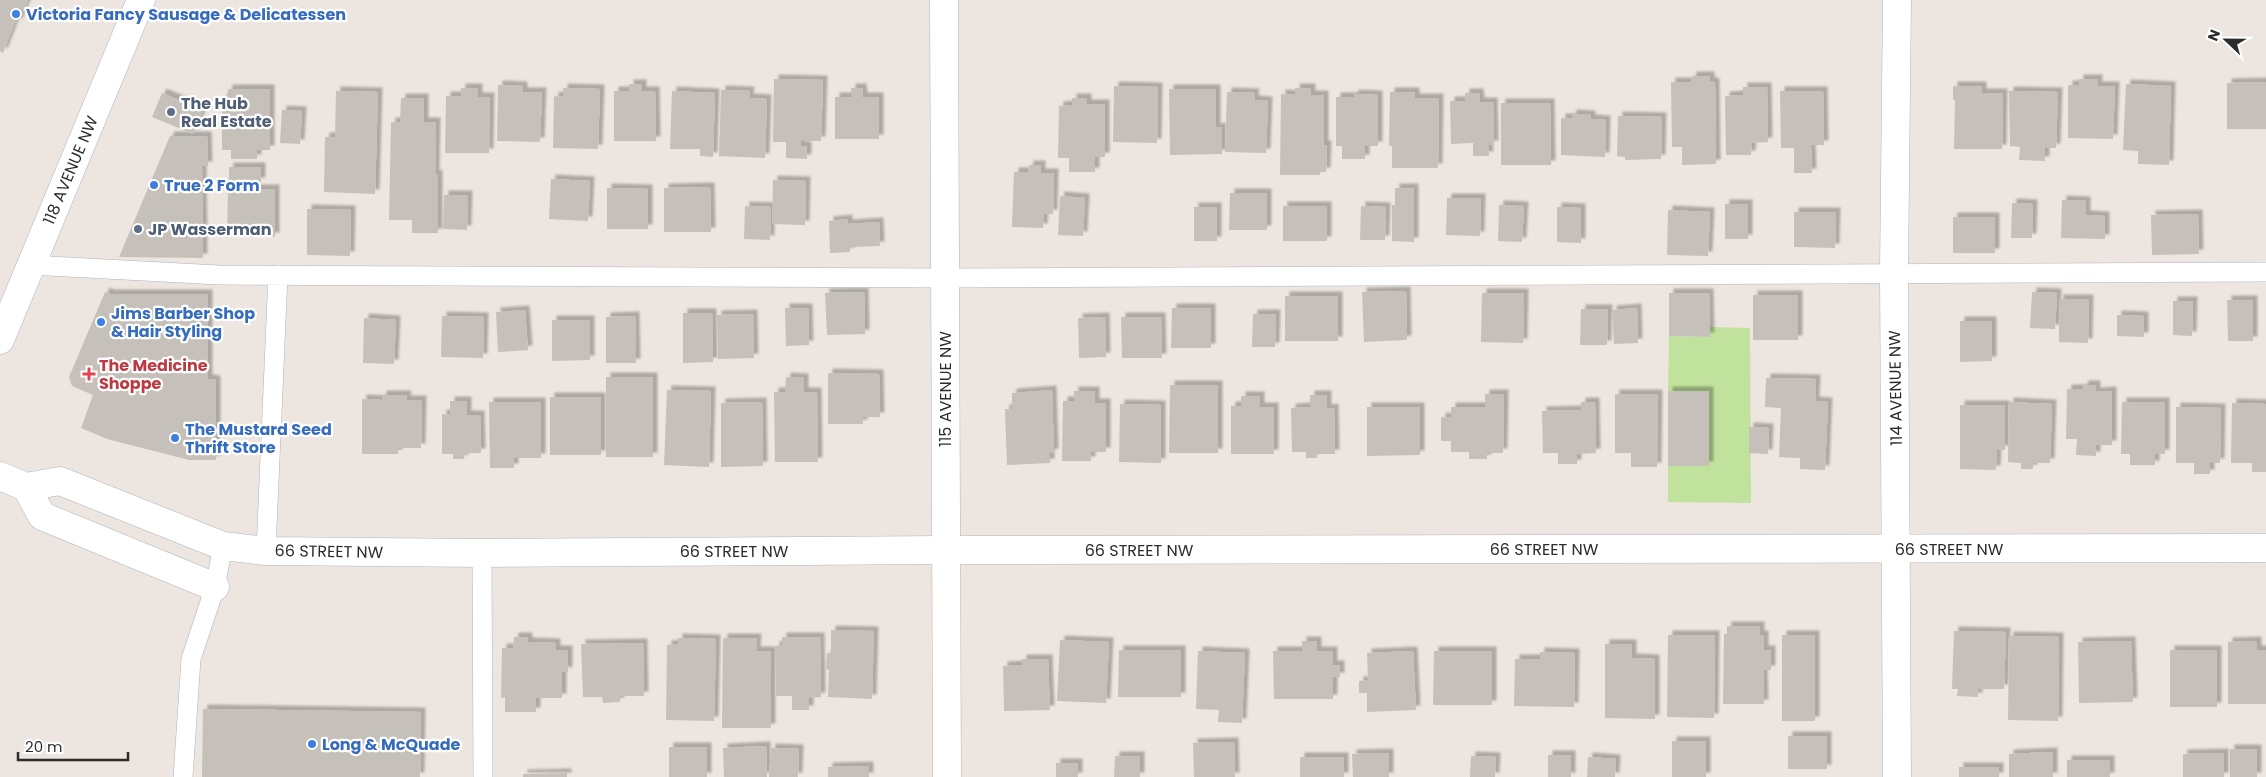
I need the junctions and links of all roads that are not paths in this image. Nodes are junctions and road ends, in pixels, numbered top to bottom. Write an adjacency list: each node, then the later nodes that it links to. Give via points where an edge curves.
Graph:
1 (140, 0): 4 (street, 118 AVENUE NW)
2 (944, 0): 8 (street, 115 AVENUE NW)
3 (1897, 0): 6 (street, 114 AVENUE NW)
4 (30, 265): 7 (lane); 9 (street, 118 AVENUE NW)
5 (2266, 272): 6 (lane)
6 (1894, 273): 8 (lane); 14 (street, 114 AVENUE NW)
7 (278, 275): 8 (lane); 16 (lane)
8 (946, 278): 15 (street, 115 AVENUE NW)
9 (0, 340)
10 (0, 476): 11 (street)
11 (26, 487): 12 (street, 66 STREET NW, via 60,482); 18 (street, via 42,516)
12 (223, 546): 16 (street, 66 STREET NW); 18 (lane)
13 (2266, 548): 14 (street, 66 STREET NW)
14 (1897, 549): 15 (street, 66 STREET NW); 22 (street, 114 AVENUE NW)
15 (945, 550): 17 (street, 66 STREET NW); 21 (street, 115 AVENUE NW)
16 (266, 551): 17 (street, 66 STREET NW)
17 (482, 553): 20 (lane)
18 (215, 587): 19 (lane, via 191,659)
19 (184, 777)
20 (483, 777)
21 (947, 777)
22 (1897, 777)

